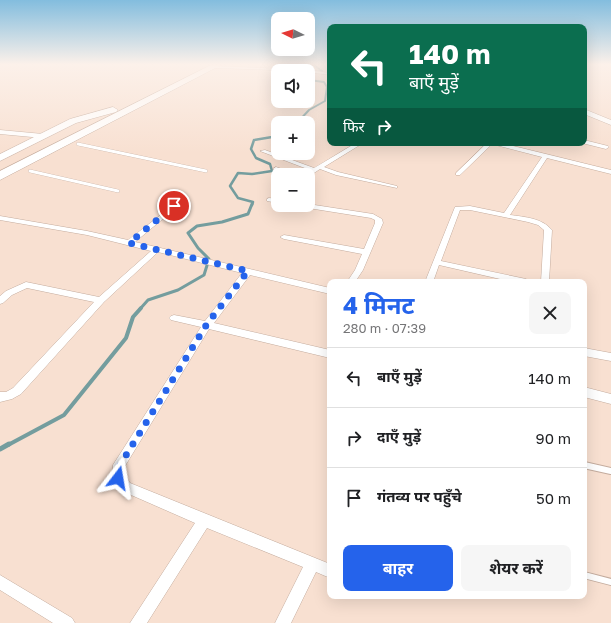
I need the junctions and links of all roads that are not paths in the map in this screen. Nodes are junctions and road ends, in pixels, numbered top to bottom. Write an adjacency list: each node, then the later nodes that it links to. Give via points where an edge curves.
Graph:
1 (149, 94): 4 (highway)
2 (159, 94): 24 (highway, via 49,150)
3 (173, 94): 10 (highway)
4 (117, 108): 8 (highway, via 73,121); 18 (highway)
5 (587, 112): 6 (street)
6 (611, 123)
7 (0, 132): 8 (street)
8 (43, 136): 17 (highway)
9 (587, 143): 14 (street)
10 (78, 144): 20 (highway); 21 (lane)
11 (355, 146): 19 (street)
12 (487, 146): 23 (street)
13 (506, 146): 16 (street)
14 (606, 146)
15 (263, 151): 19 (street)
16 (545, 156): 22 (street); 29 (street)
17 (0, 158)
18 (0, 168)
19 (317, 168): 25 (street)
20 (30, 171): 24 (highway); 26 (lane)
21 (206, 171)
22 (611, 172)
23 (458, 174)
24 (3, 180)
25 (395, 187)
26 (118, 191)
27 (174, 206): 32 (street)
28 (315, 207): 34 (street, via 378,218 379,223)
29 (506, 216): 35 (street, via 470,208 457,208); 40 (street, via 546,226 548,230)
30 (0, 218): 32 (street)
31 (284, 237): 34 (street)
32 (129, 243): 33 (street)
33 (156, 250): 36 (street); 42 (street)
34 (366, 252): 37 (street)
35 (436, 262): 38 (street); 39 (street)
36 (248, 271): 41 (street); 45 (street)
37 (352, 279)
38 (430, 279)
39 (512, 279)
40 (545, 279)
41 (327, 290)
42 (101, 300): 43 (street, via 26,285 9,293); 50 (street, via 17,391)
43 (0, 301)
44 (174, 318): 45 (street)
45 (207, 324): 46 (street); 54 (street, via 120,465 118,478 126,487)
46 (327, 353)
47 (587, 353): 48 (street)
48 (611, 357)
49 (587, 393): 51 (street)
50 (0, 397)
51 (611, 399)
52 (587, 466): 53 (lane)
53 (611, 470)
54 (204, 520): 55 (street); 61 (street)
55 (313, 563): 56 (street); 62 (street)
56 (327, 570)
57 (587, 576): 59 (lane)
58 (0, 582): 60 (street)
59 (611, 582)
60 (67, 623)
61 (138, 623)
62 (283, 623)

